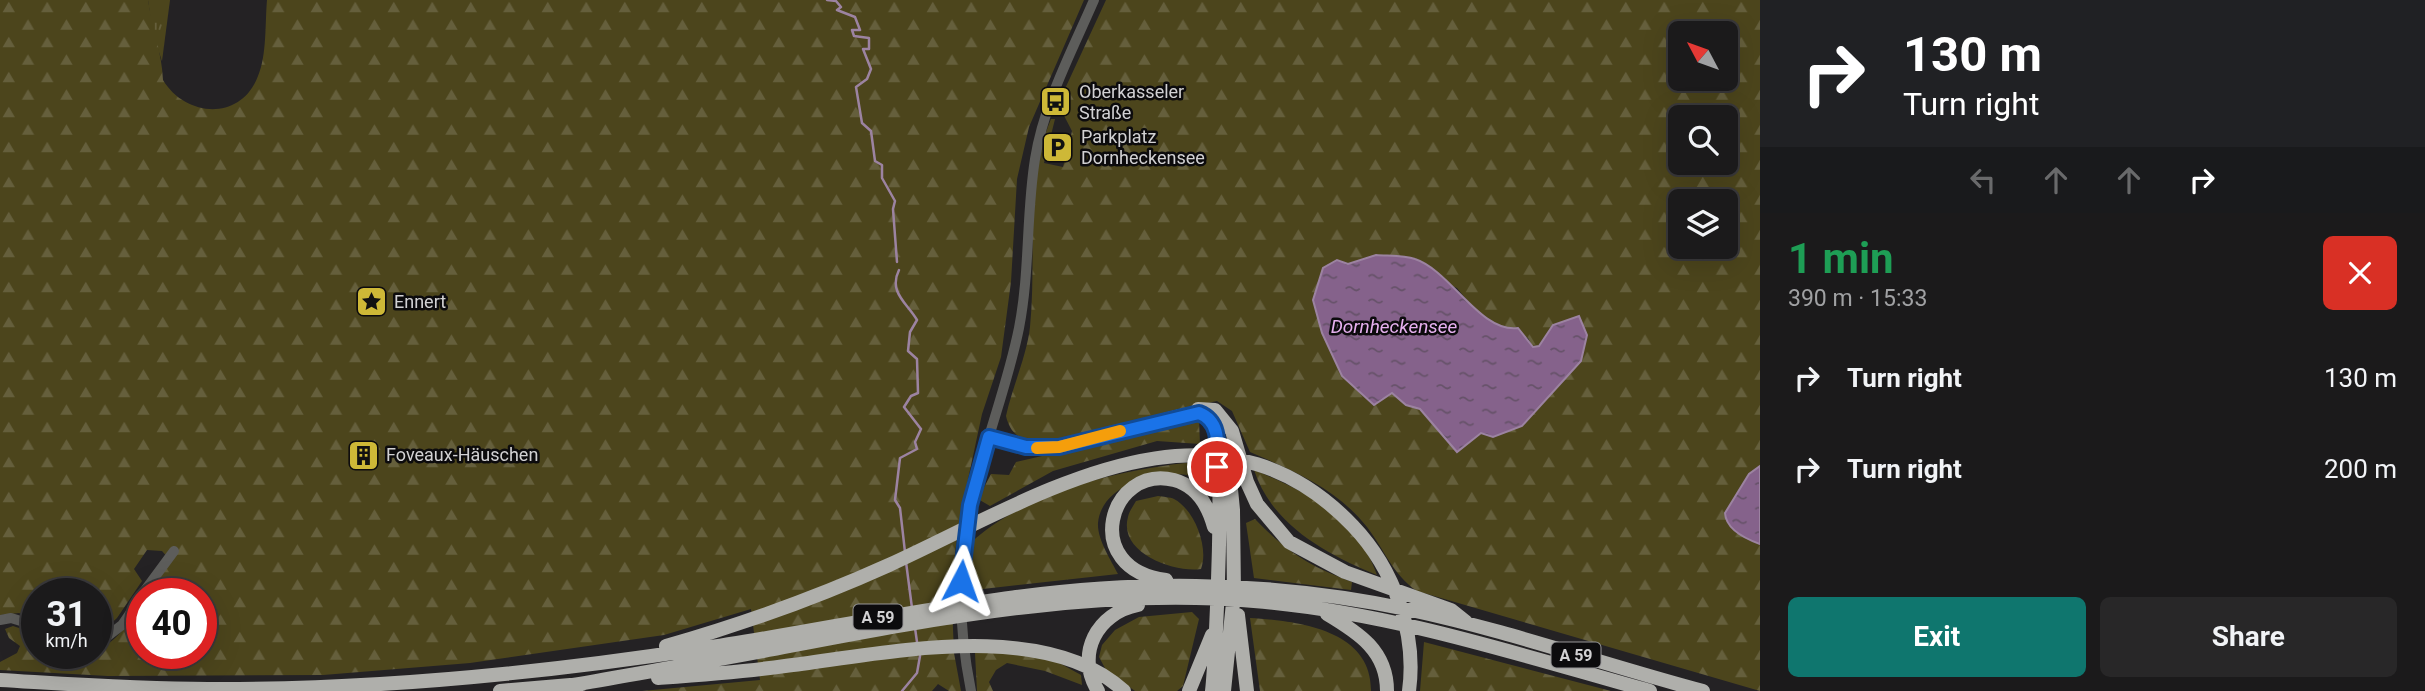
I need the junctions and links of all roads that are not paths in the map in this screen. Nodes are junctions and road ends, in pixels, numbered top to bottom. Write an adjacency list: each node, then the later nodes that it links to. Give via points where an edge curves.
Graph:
1 (1094, 0): 3 (street, via 1041,133 1032,180 1023,311)
2 (1184, 415): 3 (highway, via 1059,447 1026,447); 4 (highway, via 1204,415); 4 (highway, via 1204,407 1220,414 1232,431)
3 (989, 437): 25 (street, via 970,505 962,558 963,631)
4 (1227, 448): 5 (highway); 5 (highway)
5 (1230, 469): 6 (highway); 10 (highway); 14 (highway, via 1289,542)
6 (1218, 541): 9 (highway, via 1206,504 1178,481 1163,478 1141,483 1116,509 1113,537 1125,563 1143,575); 18 (highway)
7 (174, 551): 8 (street)
8 (155, 578)
9 (1197, 592): 11 (highway, A 59); 12 (highway, A 59); 13 (highway, A 59, via 1101,587)
10 (1234, 593): 30 (highway); 31 (highway)
11 (1176, 598): 13 (highway, A 59); 26 (highway, via 1115,613 1094,634 1090,674)
12 (1317, 601): 14 (highway, A 59); 32 (highway, via 1375,650 1384,667); 34 (highway, A 59)
13 (1006, 603): 20 (highway, A 59)
14 (1410, 603): 35 (highway, A 59, via 1451,610 1468,624)
15 (126, 619): 19 (street)
16 (0, 620): 17 (street)
17 (21, 620)
18 (1217, 620): 28 (highway); 29 (highway)
19 (112, 633)
20 (752, 647): 21 (highway, A 59); 23 (highway, A 59)
21 (603, 662): 22 (highway, A 59, via 488,676 309,687 139,688); 33 (highway, A 59, via 746,623 833,590 1070,481 1131,460 1198,455 1235,458 1294,480 1328,503 1373,550 1391,582 1407,629)
22 (0, 680)
23 (573, 685): 24 (highway, A 59); 27 (highway, via 980,645 1069,659)
24 (500, 691)
25 (971, 691)
26 (1098, 691)
27 (1124, 691)
28 (1189, 691)
29 (1212, 691)
30 (1224, 691)
31 (1247, 691)
32 (1387, 691)
33 (1409, 691)
34 (1650, 691)
35 (1703, 691)

